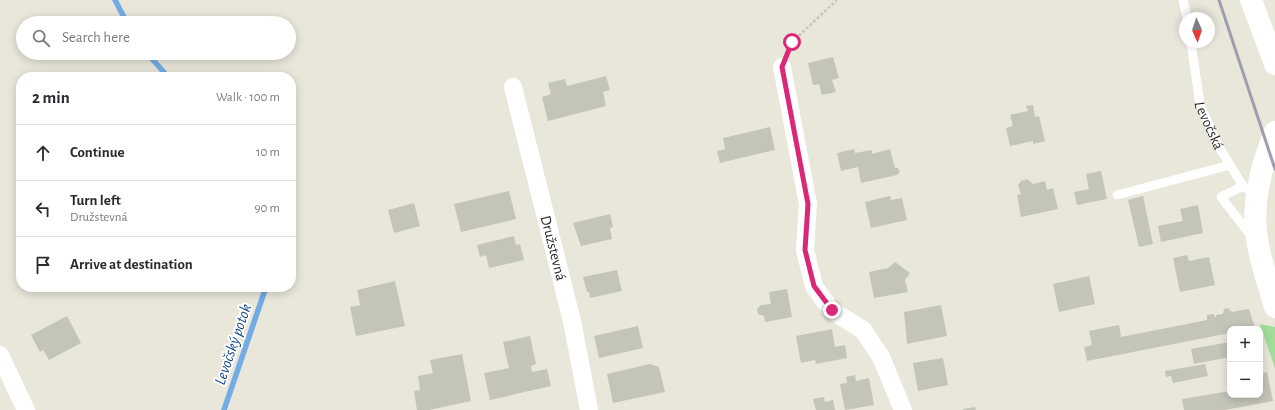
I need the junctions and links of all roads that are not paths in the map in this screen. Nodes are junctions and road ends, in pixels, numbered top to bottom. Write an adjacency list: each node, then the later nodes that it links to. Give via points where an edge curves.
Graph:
1 (1183, 0): 3 (lane)
2 (1251, 0): 5 (main road)
3 (1186, 12)
4 (1192, 48): 9 (lane, Levočská, via 1200,105)
5 (1275, 64)
6 (782, 67): 17 (street, via 808,204 805,250 814,286 832,310 863,330 881,357)
7 (513, 87): 16 (street, Družstevná, via 570,314)
8 (1272, 140): 10 (main road)
9 (1230, 165): 10 (lane, Levočská); 11 (lane)
10 (1250, 191): 12 (main road); 12 (lane, via 1222,197)
11 (1117, 195)
12 (1257, 244): 13 (main road)
13 (1275, 307)
14 (0, 355): 15 (street)
15 (26, 410)
16 (589, 410)
17 (903, 410)

